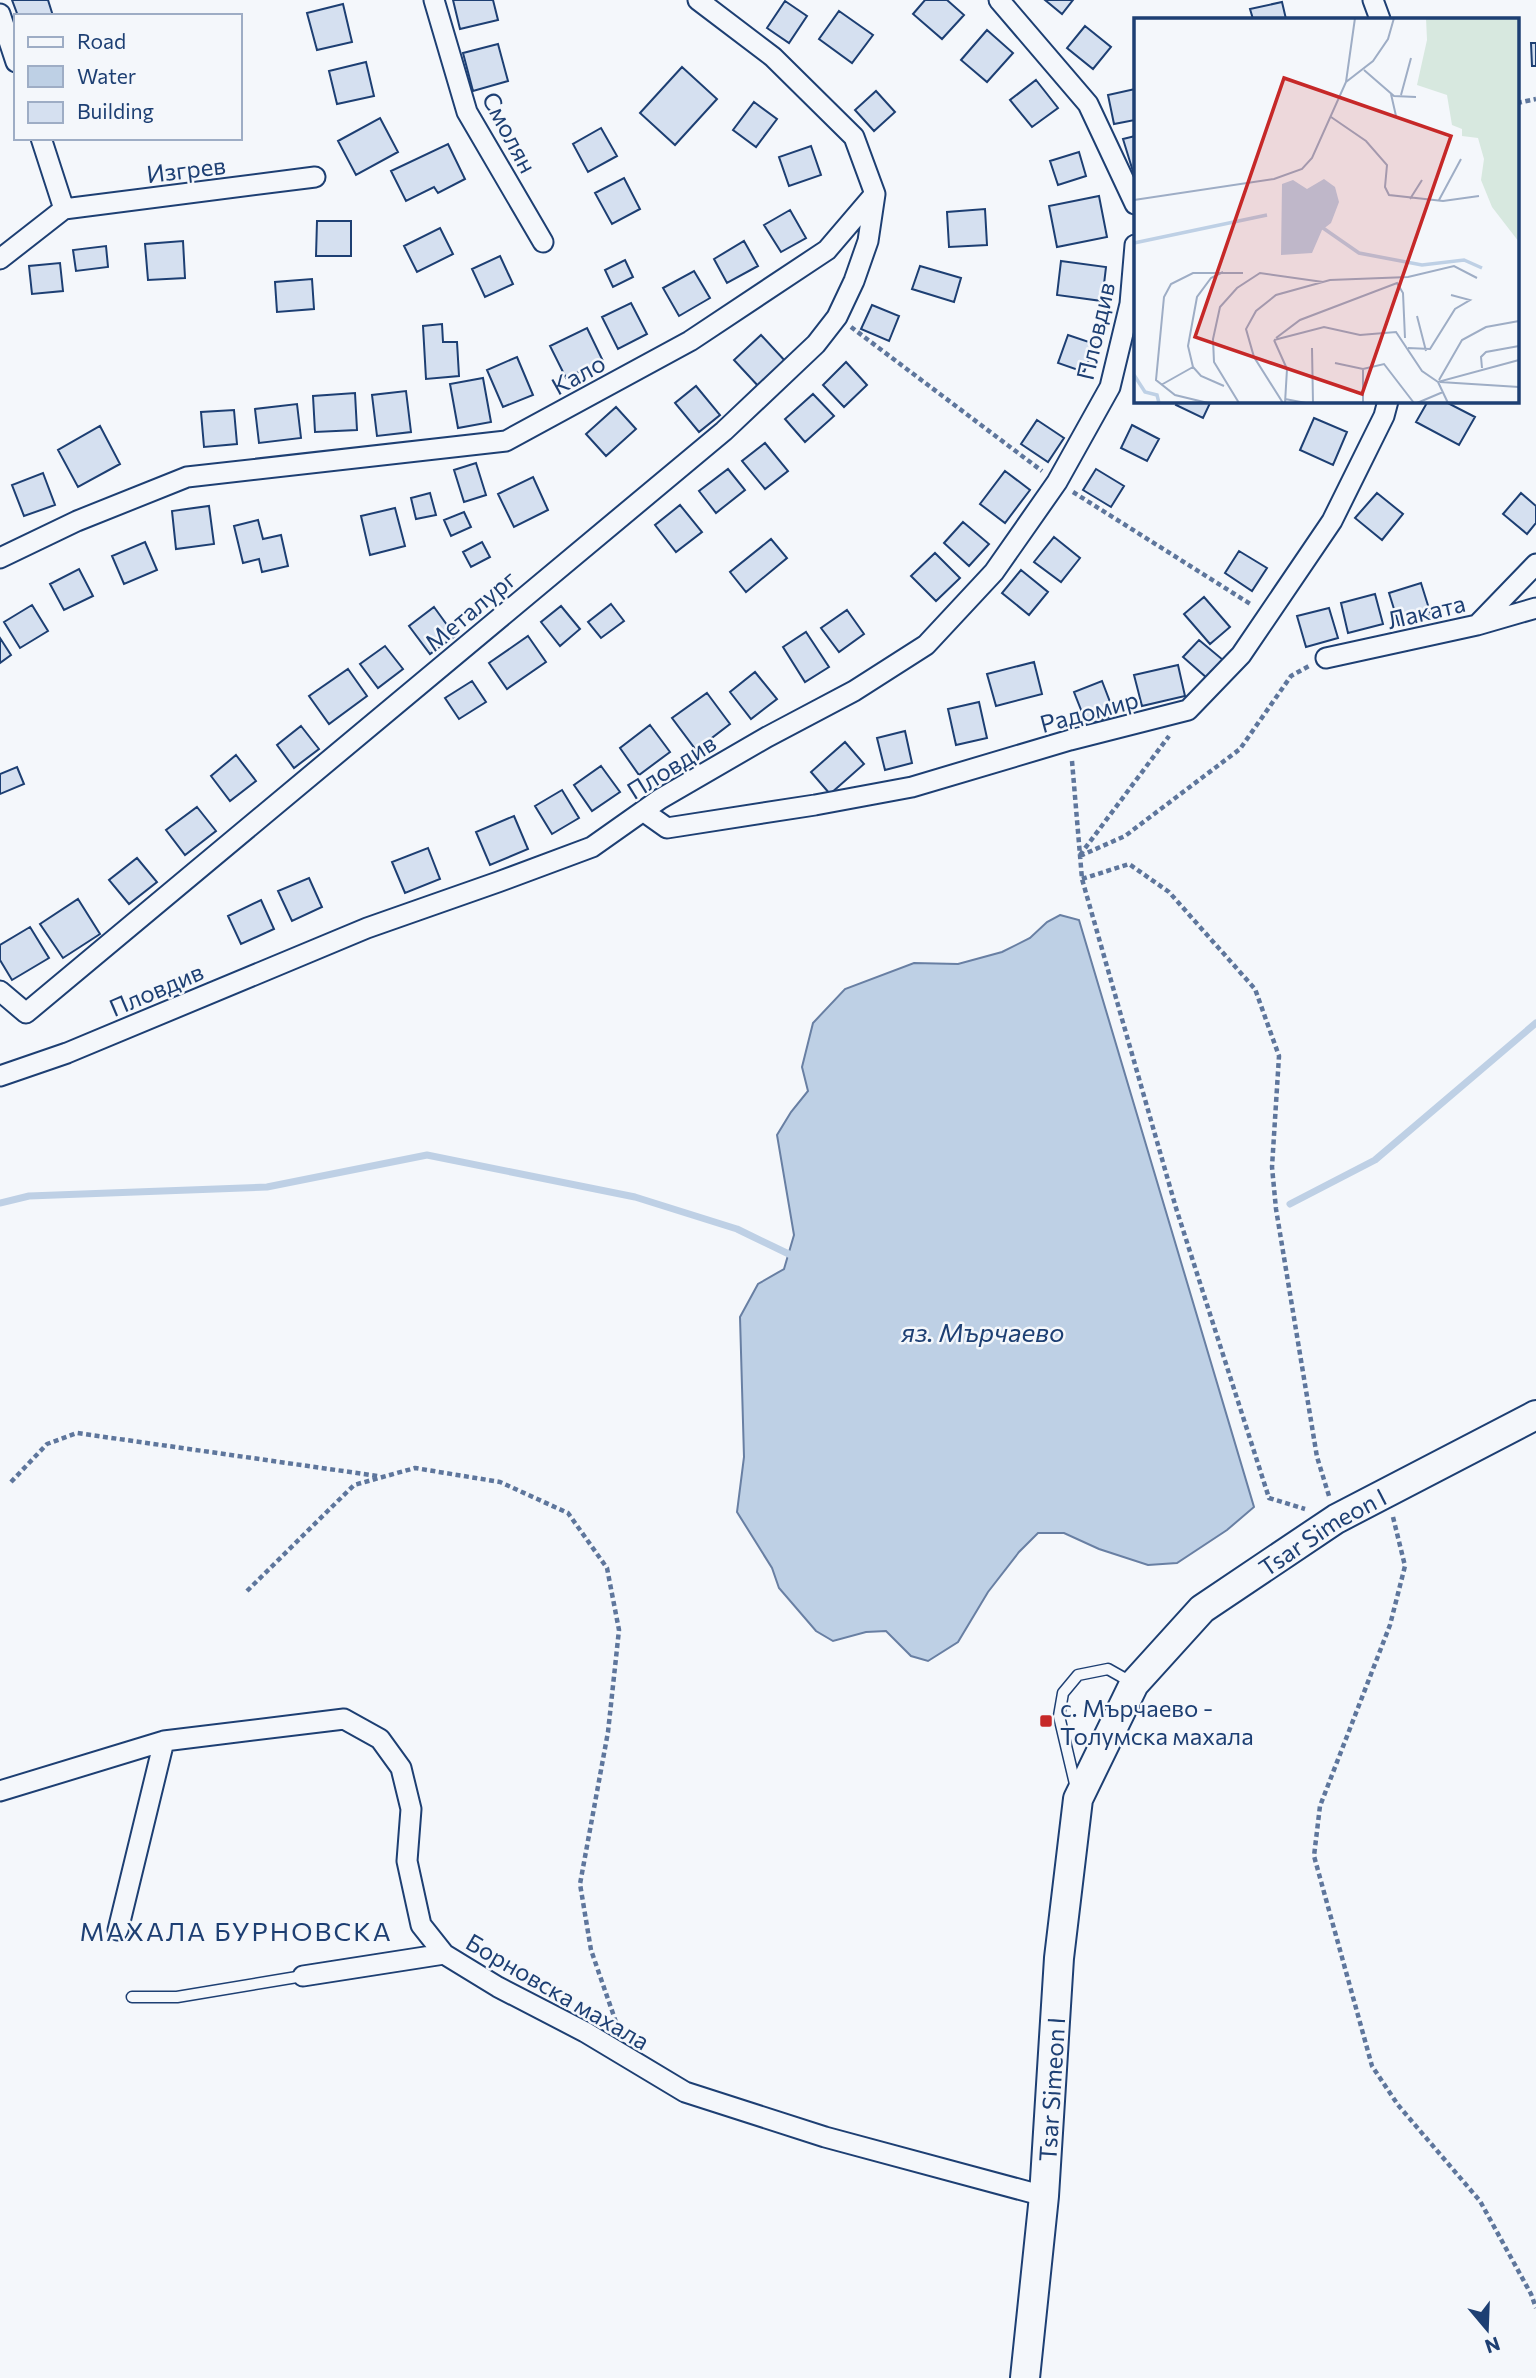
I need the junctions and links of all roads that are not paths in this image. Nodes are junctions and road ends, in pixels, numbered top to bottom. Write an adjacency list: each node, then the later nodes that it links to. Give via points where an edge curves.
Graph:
1 (434, 0): 13 (street, Смолян, via 467,112)
2 (698, 0): 10 (street, via 773,57 855,137)
3 (999, 0): 11 (street, via 1088,104)
4 (1373, 0): 6 (street)
5 (0, 14): 7 (street)
6 (1380, 18)
7 (14, 56)
8 (42, 140): 12 (street)
9 (315, 177): 12 (street, Изгрев)
10 (875, 194): 17 (street, Кало, via 827,250 690,341 506,441 187,477); 23 (street, Металург, via 868,241 837,317 816,344 724,432 26,1013)
11 (1134, 202)
12 (64, 209): 15 (street)
13 (543, 242)
14 (1134, 257): 22 (street, Пловдив, via 1130,304 1110,387 1057,482 994,572 926,645)
15 (0, 259)
16 (1388, 402): 22 (street, Радомир, via 1332,521 1241,655 1188,710 912,787 816,805 667,828)
17 (0, 558)
18 (1536, 564): 20 (street)
19 (1536, 608): 20 (street, Лаката)
20 (1477, 625): 21 (street, Лаката)
21 (1326, 658)
22 (643, 811): 24 (street, Пловдив, via 592,847 367,928 67,1053)
23 (0, 991)
24 (0, 1076)
25 (1536, 1415): 26 (street, Tsar Simeon I, via 1336,1519 1202,1609)
26 (1134, 1684): 29 (street, Tsar Simeon I); 29 (lane, via 1108,1669 1078,1675 1063,1693 1059,1716)
27 (163, 1741): 28 (street, Борновска махала); 30 (street); 31 (street, Борновска махала, via 344,1719 380,1739 401,1768 411,1809 407,1861 421,1925)
28 (0, 1791)
29 (1078, 1799): 34 (street, Tsar Simeon I, via 1059,1958)
30 (117, 1930)
31 (444, 1954): 32 (street); 34 (street, Борновска махала, via 685,2092 825,2137)
32 (303, 1976): 33 (lane, via 177,1997)
33 (132, 1997)
34 (1044, 2196): 35 (street, Tsar Simeon I)
35 (1024, 2378)

